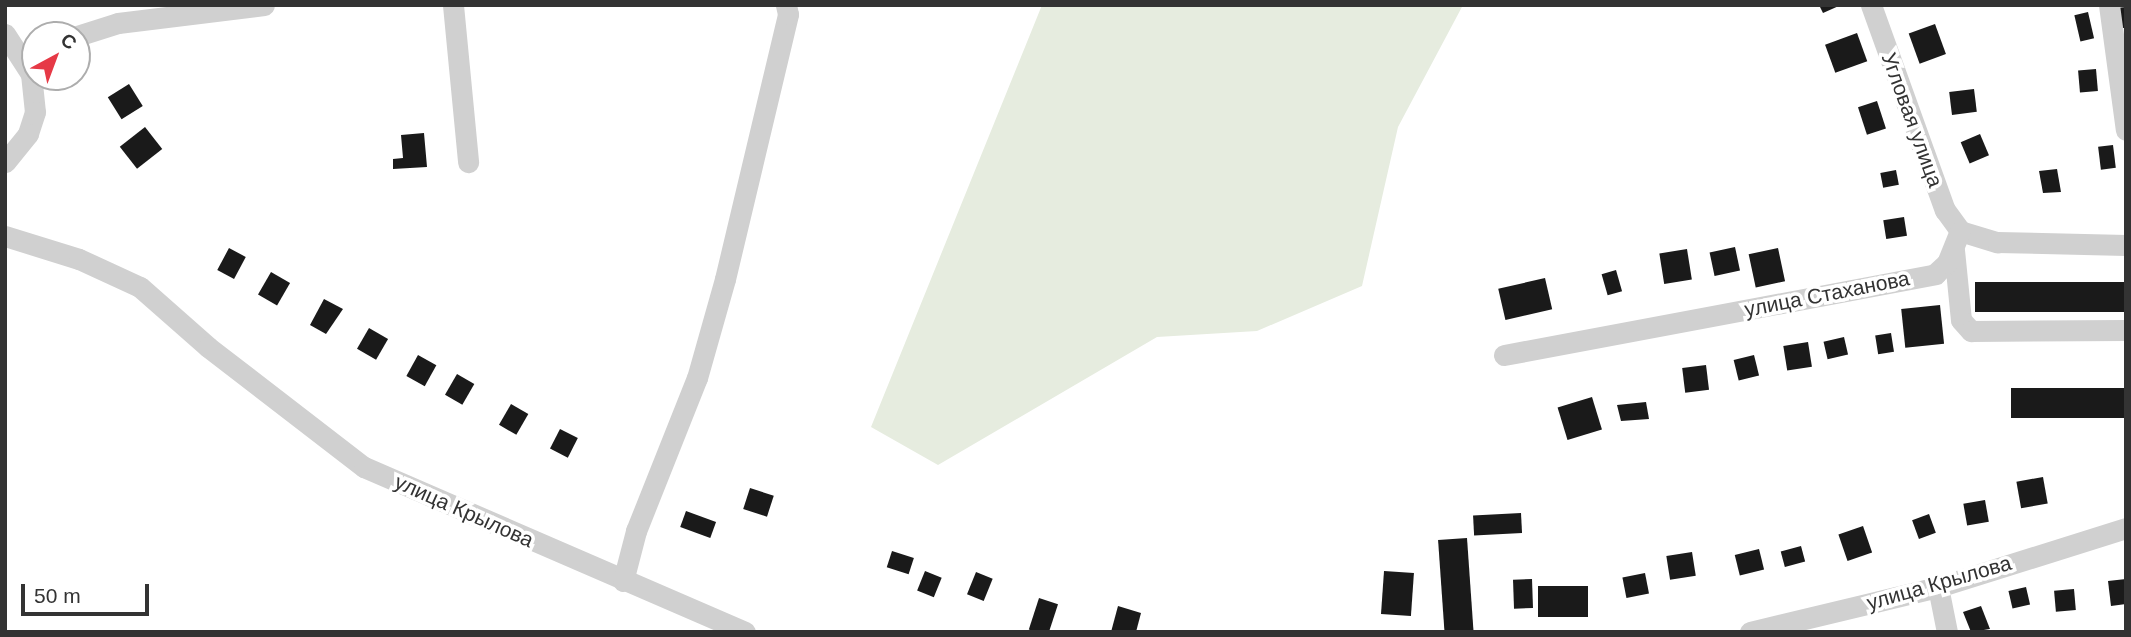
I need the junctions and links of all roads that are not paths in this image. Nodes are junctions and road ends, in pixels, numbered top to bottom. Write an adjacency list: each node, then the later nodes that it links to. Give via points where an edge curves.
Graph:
1 (264, 5): 6 (street, via 118,23)
2 (453, 5): 12 (street)
3 (786, 5): 19 (street, via 788,14 725,279 697,378 636,531)
4 (1871, 5): 14 (street, Угловая улица)
5 (2109, 5): 10 (street)
6 (91, 32)
7 (5, 34): 8 (street)
8 (21, 47)
9 (33, 91): 11 (street, via 35,112 27,134)
10 (2126, 130)
11 (5, 162)
12 (468, 162)
13 (5, 236): 19 (street, улица Крылова, via 79,259 141,287 208,347 364,467)
14 (1957, 240): 15 (street); 16 (street, via 1961,320 1971,331); 17 (street, улица Стаханова, via 1935,274)
15 (2126, 245)
16 (2126, 330)
17 (1504, 355)
18 (2126, 528): 20 (street, улица Крылова)
19 (623, 581): 21 (street, улица Крылова)
20 (1938, 587): 22 (street, улица Крылова); 23 (street)
21 (746, 632)
22 (1750, 632)
23 (1947, 632)

